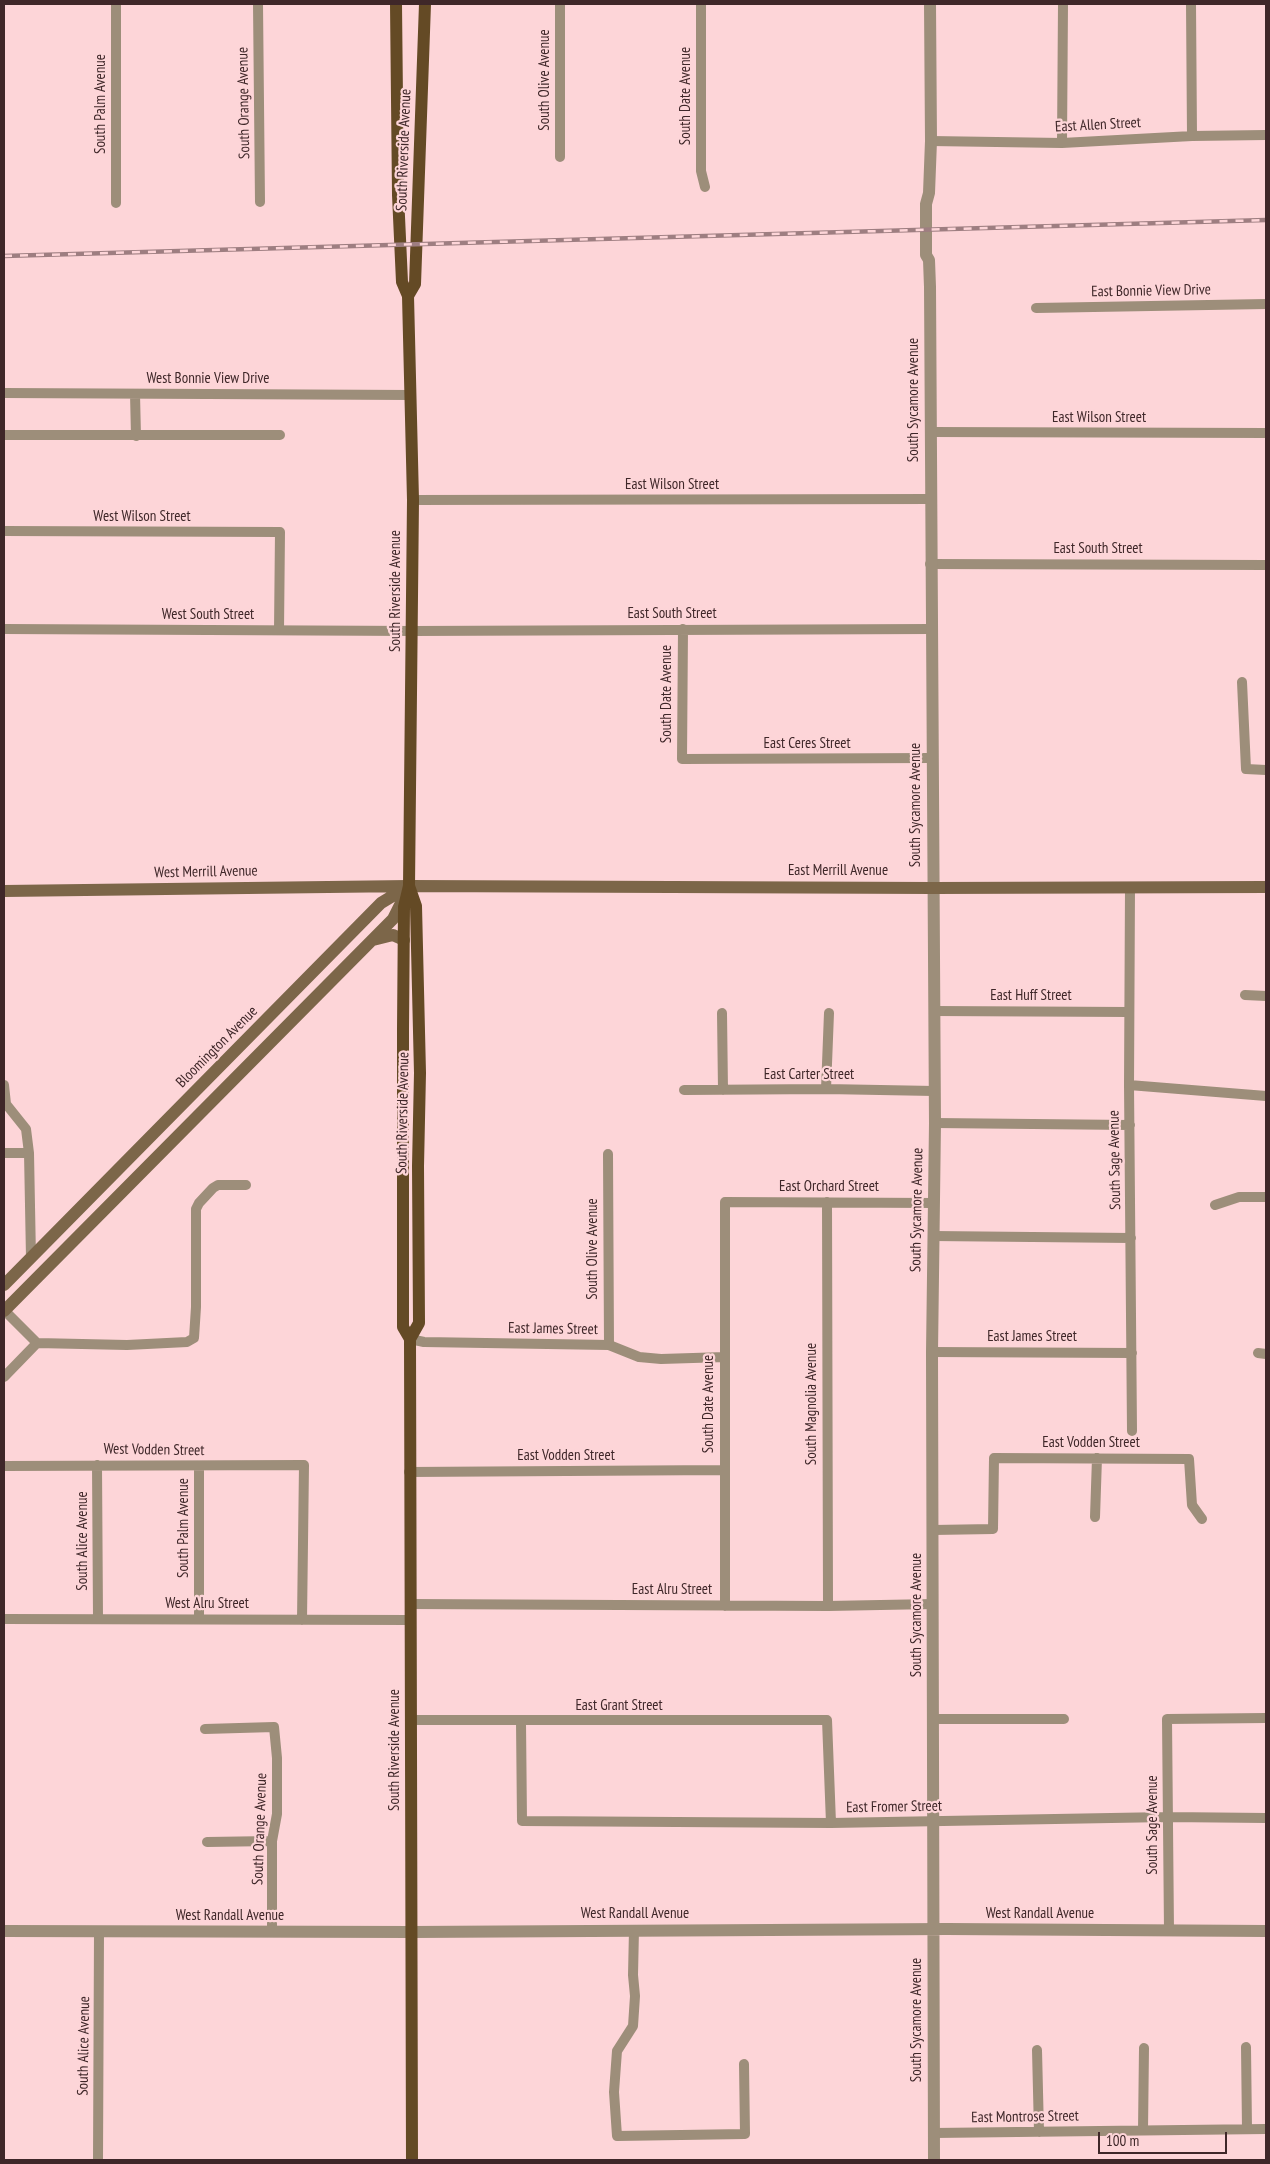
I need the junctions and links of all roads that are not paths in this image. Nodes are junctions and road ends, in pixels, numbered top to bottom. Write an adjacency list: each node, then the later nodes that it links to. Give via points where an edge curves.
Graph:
1 (116, 4): 17 (street, South Palm Avenue)
2 (258, 4): 16 (street, South Orange Avenue)
3 (396, 4): 18 (main road, South Riverside Avenue, via 398,196 402,282)
4 (425, 4): 18 (main road, South Riverside Avenue, via 415,284)
5 (560, 4): 14 (street, South Olive Avenue)
6 (701, 4): 15 (street, South Date Avenue, via 701,171)
7 (930, 4): 12 (street, South Sycamore Avenue)
8 (1063, 4): 13 (street)
9 (1191, 4): 11 (street)
10 (1266, 135): 11 (street, East Allen Street)
11 (1192, 136): 13 (street, East Allen Street)
12 (931, 141): 13 (street, East Allen Street); 24 (street, South Sycamore Avenue, via 926,204)
13 (1062, 143)
14 (560, 157)
15 (705, 187)
16 (260, 202)
17 (116, 204)
18 (408, 296): 23 (main road, South Riverside Avenue)
19 (1266, 304): 20 (street, East Bonnie View Drive)
20 (1036, 308)
21 (4, 393): 22 (street, West Bonnie View Drive)
22 (135, 394): 23 (street, West Bonnie View Drive); 28 (street)
23 (411, 395): 30 (main road, South Riverside Avenue)
24 (931, 432): 25 (street, East Wilson Street); 29 (street, South Sycamore Avenue)
25 (1266, 434)
26 (4, 435): 28 (street)
27 (280, 435): 28 (street)
28 (136, 436)
29 (931, 499): 30 (street, East Wilson Street); 32 (street, South Sycamore Avenue)
30 (413, 500): 38 (main road, South Riverside Avenue)
31 (4, 532): 37 (street, West Wilson Street, via 280,532)
32 (930, 564): 33 (street, East South Street); 36 (street, South Sycamore Avenue)
33 (1266, 565)
34 (4, 628): 37 (street, West South Street)
35 (683, 629): 36 (street, East South Street); 38 (street, East South Street); 41 (street, South Date Avenue)
36 (931, 629): 40 (street, South Sycamore Avenue)
37 (279, 630): 38 (street, West South Street)
38 (413, 631): 43 (main road, South Riverside Avenue)
39 (1242, 682): 42 (street, via 1246,769)
40 (932, 758): 41 (street, East Ceres Street); 45 (street, South Sycamore Avenue)
41 (682, 759)
42 (1266, 770)
43 (409, 886): 45 (main road, East Merrill Avenue); 47 (main road, West Merrill Avenue); 48 (main road, South Riverside Avenue, via 404,907); 49 (main road, via 393,919); 76 (main road, Bloomington Avenue, via 381,903); 79 (main road, South Riverside Avenue, via 416,906 420,1073 419,1323)
44 (1266, 887): 46 (main road, East Merrill Avenue)
45 (933, 888): 46 (main road, East Merrill Avenue); 52 (street, South Sycamore Avenue)
46 (1130, 888): 53 (street, South Sage Avenue)
47 (4, 890)
48 (404, 940): 49 (main road, via 393,935); 79 (main road, South Riverside Avenue, via 403,1326)
49 (371, 941): 78 (main road)
50 (1245, 995): 51 (street)
51 (1266, 996)
52 (934, 1011): 53 (street, East Huff Street); 61 (street, South Sycamore Avenue)
53 (1128, 1012): 57 (street, South Sage Avenue)
54 (722, 1013): 60 (street)
55 (830, 1013): 58 (street)
56 (4, 1085): 66 (street, via 6,1104 26,1129)
57 (1129, 1085): 62 (street); 64 (street, South Sage Avenue)
58 (826, 1089): 60 (street, East Carter Street); 61 (street, East Carter Street)
59 (684, 1090): 60 (street, East Carter Street)
60 (723, 1090)
61 (934, 1091): 63 (street, South Sycamore Avenue)
62 (1266, 1096)
63 (935, 1123): 64 (street); 72 (street, South Sycamore Avenue)
64 (1130, 1125): 75 (street, South Sage Avenue)
65 (4, 1153): 66 (street)
66 (29, 1153): 76 (street)
67 (608, 1154): 81 (street, South Olive Avenue)
68 (246, 1185): 80 (street, via 218,1185 196,1209 194,1338 187,1342 127,1345)
69 (1266, 1197): 73 (street, via 1239,1197)
70 (725, 1202): 71 (street, East Orchard Street); 84 (street, South Date Avenue)
71 (827, 1202): 72 (street, East Orchard Street); 99 (street, South Magnolia Avenue)
72 (934, 1203): 74 (street, South Sycamore Avenue)
73 (1215, 1205)
74 (933, 1236): 75 (street); 82 (street, South Sycamore Avenue)
75 (1131, 1238): 83 (street, South Sage Avenue)
76 (31, 1258): 77 (main road, Bloomington Avenue)
77 (4, 1285)
78 (4, 1310): 80 (street)
79 (410, 1339): 81 (street, East James Street, via 424,1342); 92 (main road, South Riverside Avenue)
80 (37, 1343): 85 (street)
81 (609, 1345): 84 (street, East James Street, via 639,1357)
82 (932, 1352): 83 (street, East James Street); 95 (street, South Sycamore Avenue)
83 (1132, 1353): 86 (street, South Sage Avenue)
84 (724, 1357): 91 (street, South Date Avenue)
85 (4, 1377)
86 (1132, 1431)
87 (1097, 1458): 93 (street); 94 (street, East Vodden Street, via 1189,1459 1192,1505); 95 (street, East Vodden Street, via 994,1458 993,1529)
88 (97, 1465): 89 (street, West Vodden Street); 90 (street, West Vodden Street); 100 (street, South Alice Avenue)
89 (4, 1466)
90 (199, 1466): 102 (street, South Palm Avenue); 103 (street, West Vodden Street, via 304,1465)
91 (724, 1470): 92 (street, East Vodden Street); 98 (street, South Date Avenue)
92 (409, 1472): 96 (main road, South Riverside Avenue)
93 (1095, 1517)
94 (1202, 1519)
95 (933, 1530): 97 (street, South Sycamore Avenue)
96 (410, 1604): 98 (street, East Alru Street); 104 (main road, South Riverside Avenue)
97 (933, 1604): 99 (street, East Alru Street); 107 (street, South Sycamore Avenue)
98 (726, 1606): 99 (street, East Alru Street)
99 (828, 1606)
100 (98, 1618): 101 (street, West Alru Street); 102 (street, West Alru Street)
101 (4, 1619)
102 (199, 1619): 103 (street, West Alru Street)
103 (302, 1620): 104 (street, West Alru Street)
104 (410, 1620): 108 (main road, South Riverside Avenue)
105 (1064, 1718): 107 (street)
106 (1266, 1718): 111 (street, South Sage Avenue, via 1167,1718)
107 (934, 1719): 113 (street, South Sycamore Avenue)
108 (411, 1720): 109 (street, East Grant Street); 124 (main road, South Riverside Avenue)
109 (521, 1722): 114 (street, East Fromer Street, via 522,1821); 114 (street, East Grant Street, via 828,1720)
110 (205, 1729): 115 (street, South Orange Avenue, via 274,1727 277,1805)
111 (1167, 1817): 112 (street, East Fromer Street); 113 (street, East Fromer Street); 120 (street, South Sage Avenue)
112 (1266, 1818)
113 (933, 1822): 114 (street, East Fromer Street); 118 (street, South Sycamore Avenue)
114 (831, 1823)
115 (272, 1841): 116 (street); 123 (street, South Orange Avenue)
116 (207, 1842)
117 (634, 1930): 118 (street, West Randall Avenue); 124 (street, West Randall Avenue); 128 (street, via 633,2026 617,2051 614,2092 617,2136 745,2134)
118 (933, 1930): 120 (street, West Randall Avenue); 133 (street, South Sycamore Avenue)
119 (4, 1931): 122 (street, West Randall Avenue)
120 (1169, 1931): 121 (street, West Randall Avenue)
121 (1266, 1931)
122 (99, 1932): 123 (street, West Randall Avenue); 134 (street, South Alice Avenue)
123 (272, 1932): 124 (street, West Randall Avenue)
124 (412, 1932): 135 (main road, South Riverside Avenue)
125 (1246, 2047): 129 (street)
126 (1144, 2048): 131 (street)
127 (1037, 2050): 132 (street)
128 (744, 2064)
129 (1248, 2129): 130 (street, East Montrose Street); 131 (street, East Montrose Street)
130 (1266, 2129)
131 (1143, 2130): 132 (street, East Montrose Street)
132 (1039, 2132): 133 (street, East Montrose Street)
133 (934, 2133): 136 (street, South Sycamore Avenue)
134 (98, 2160)
135 (412, 2160)
136 (934, 2160)

